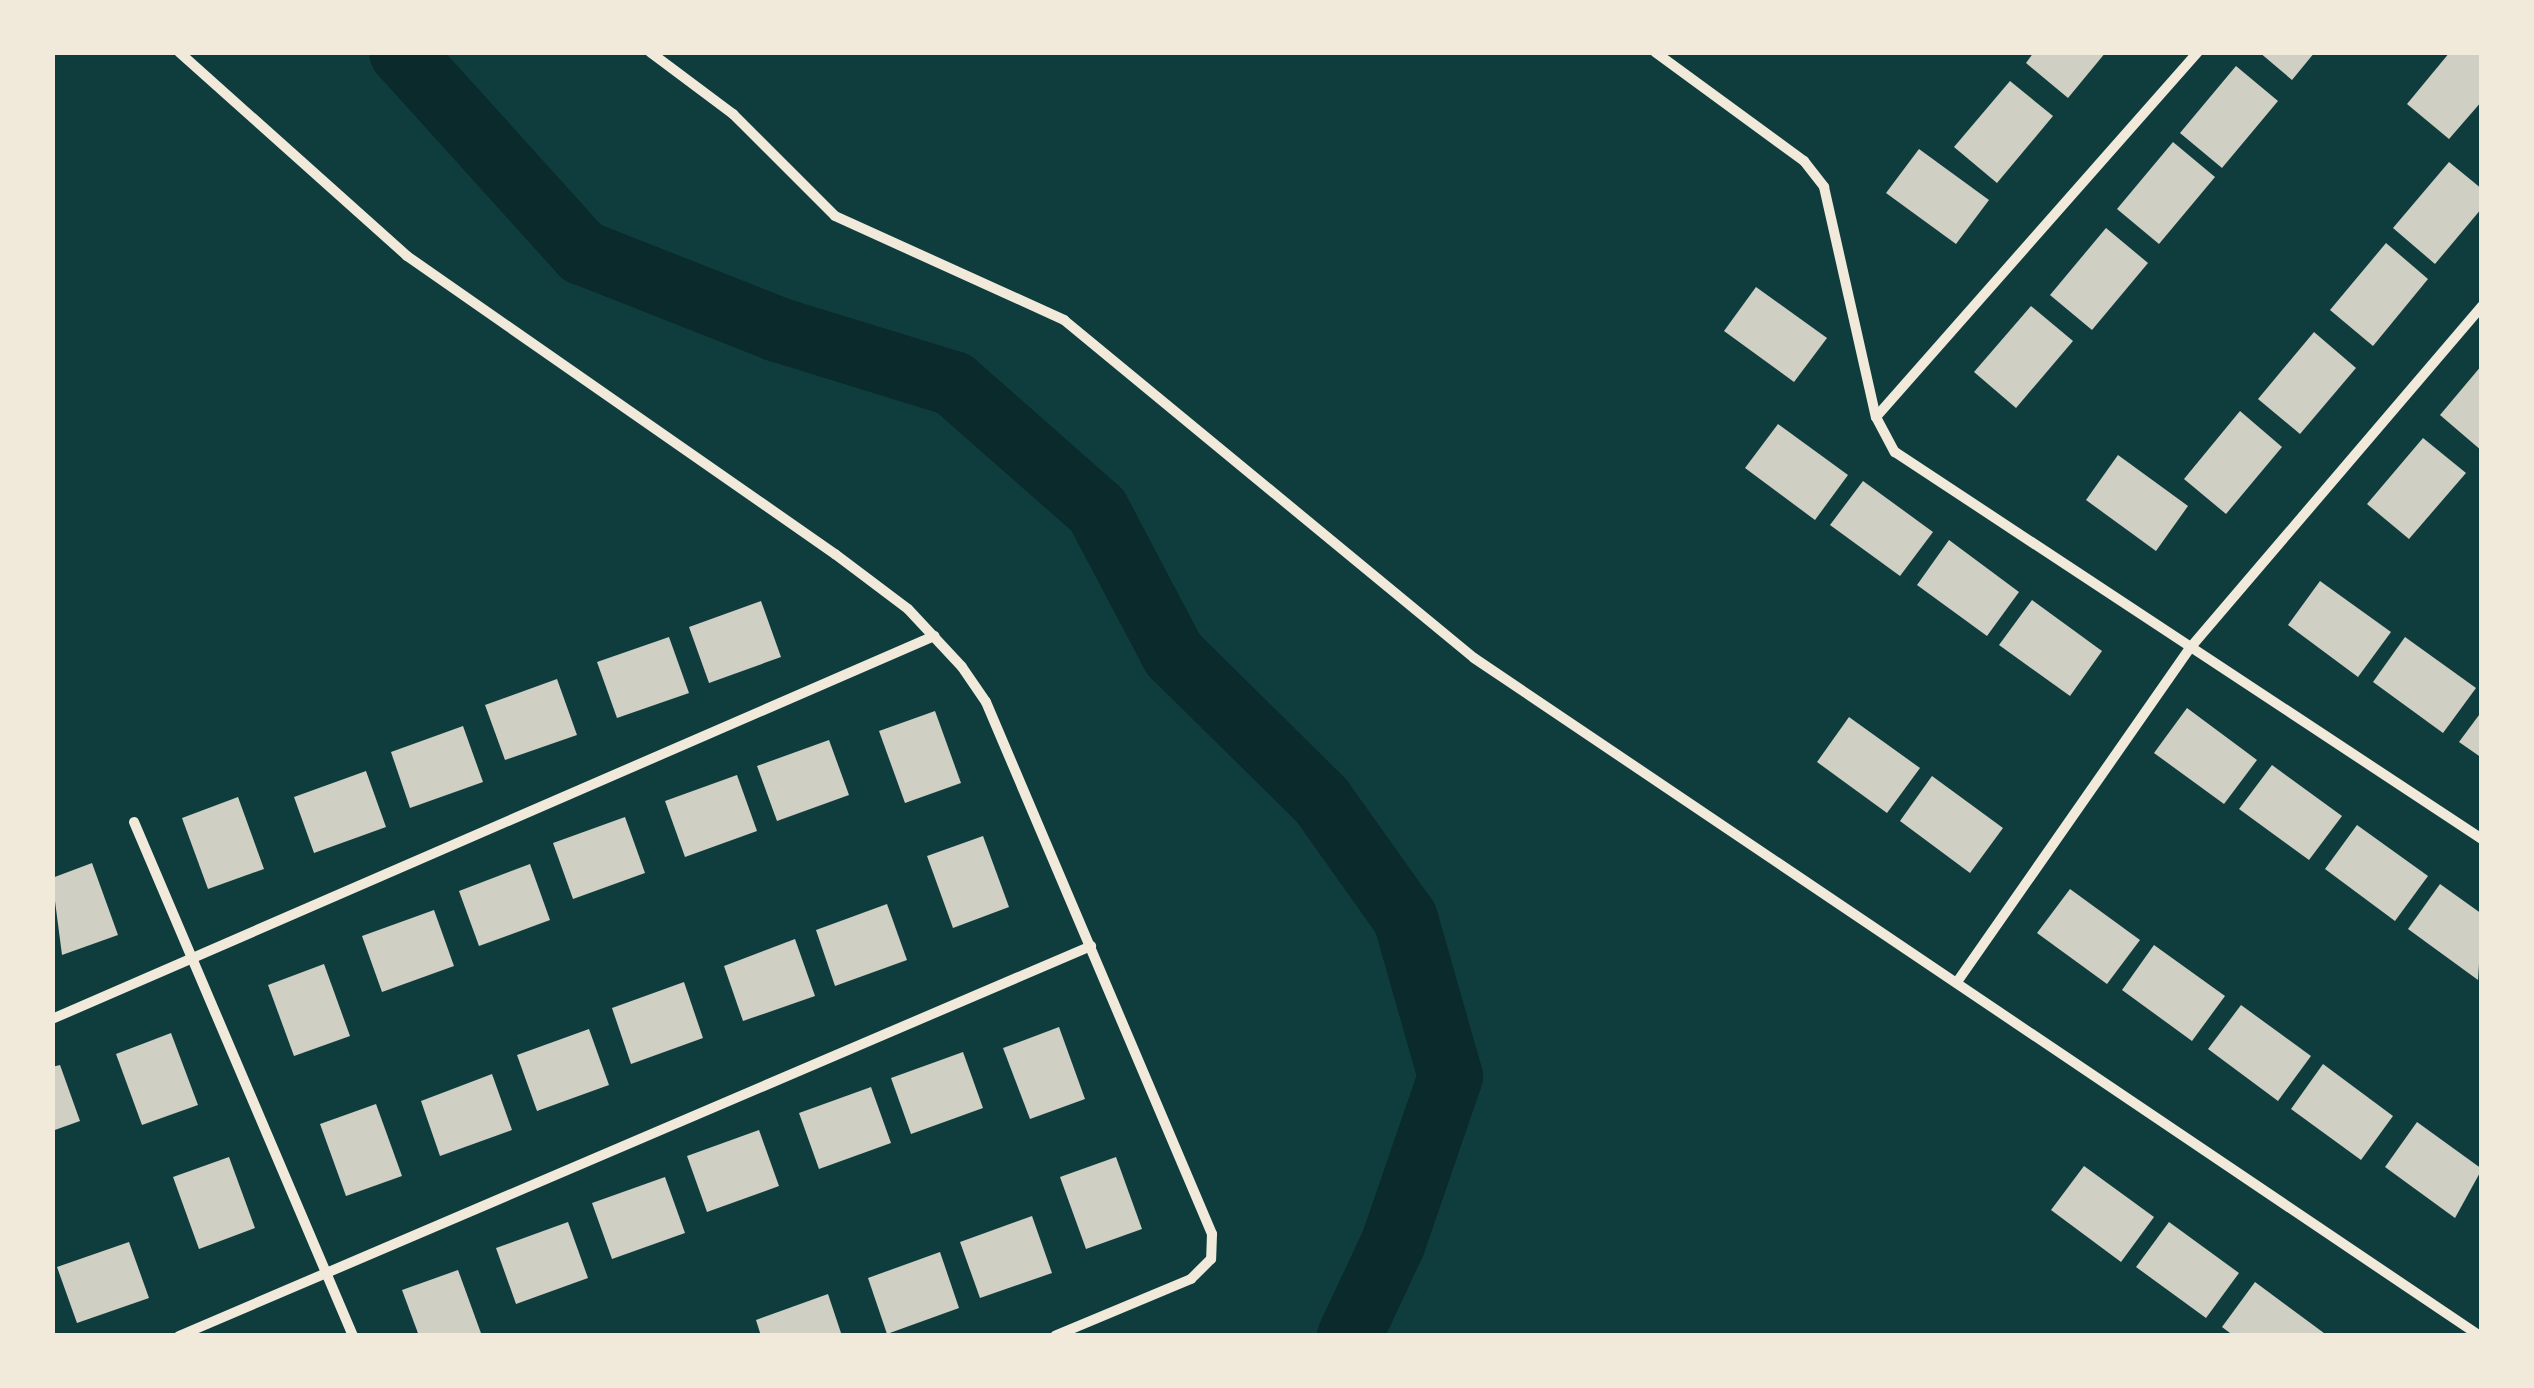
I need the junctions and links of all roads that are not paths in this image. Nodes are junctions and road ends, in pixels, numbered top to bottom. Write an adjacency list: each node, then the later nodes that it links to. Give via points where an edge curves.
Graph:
1 (179, 52): 8 (street, via 407,256 835,554)
2 (650, 52): 14 (street, via 733,114 835,216 1064,320 1474,658)
3 (1654, 52): 5 (street)
4 (2198, 52): 7 (street)
5 (1669, 56): 7 (street, via 1804,161 1824,187)
6 (2482, 306): 9 (street)
7 (1876, 416): 9 (street, via 1923,475)
8 (934, 636): 12 (street, via 986,702); 13 (street)
9 (2190, 648): 11 (street); 14 (street)
10 (134, 822): 13 (street)
11 (2482, 840)
12 (1090, 946): 16 (street); 19 (street, via 1212,1234 1211,1258 1191,1279)
13 (191, 959): 15 (street); 16 (street)
14 (1957, 982): 20 (street)
15 (52, 1019)
16 (327, 1274): 17 (street); 18 (street)
17 (179, 1336)
18 (353, 1336)
19 (1055, 1336)
20 (2480, 1336)

